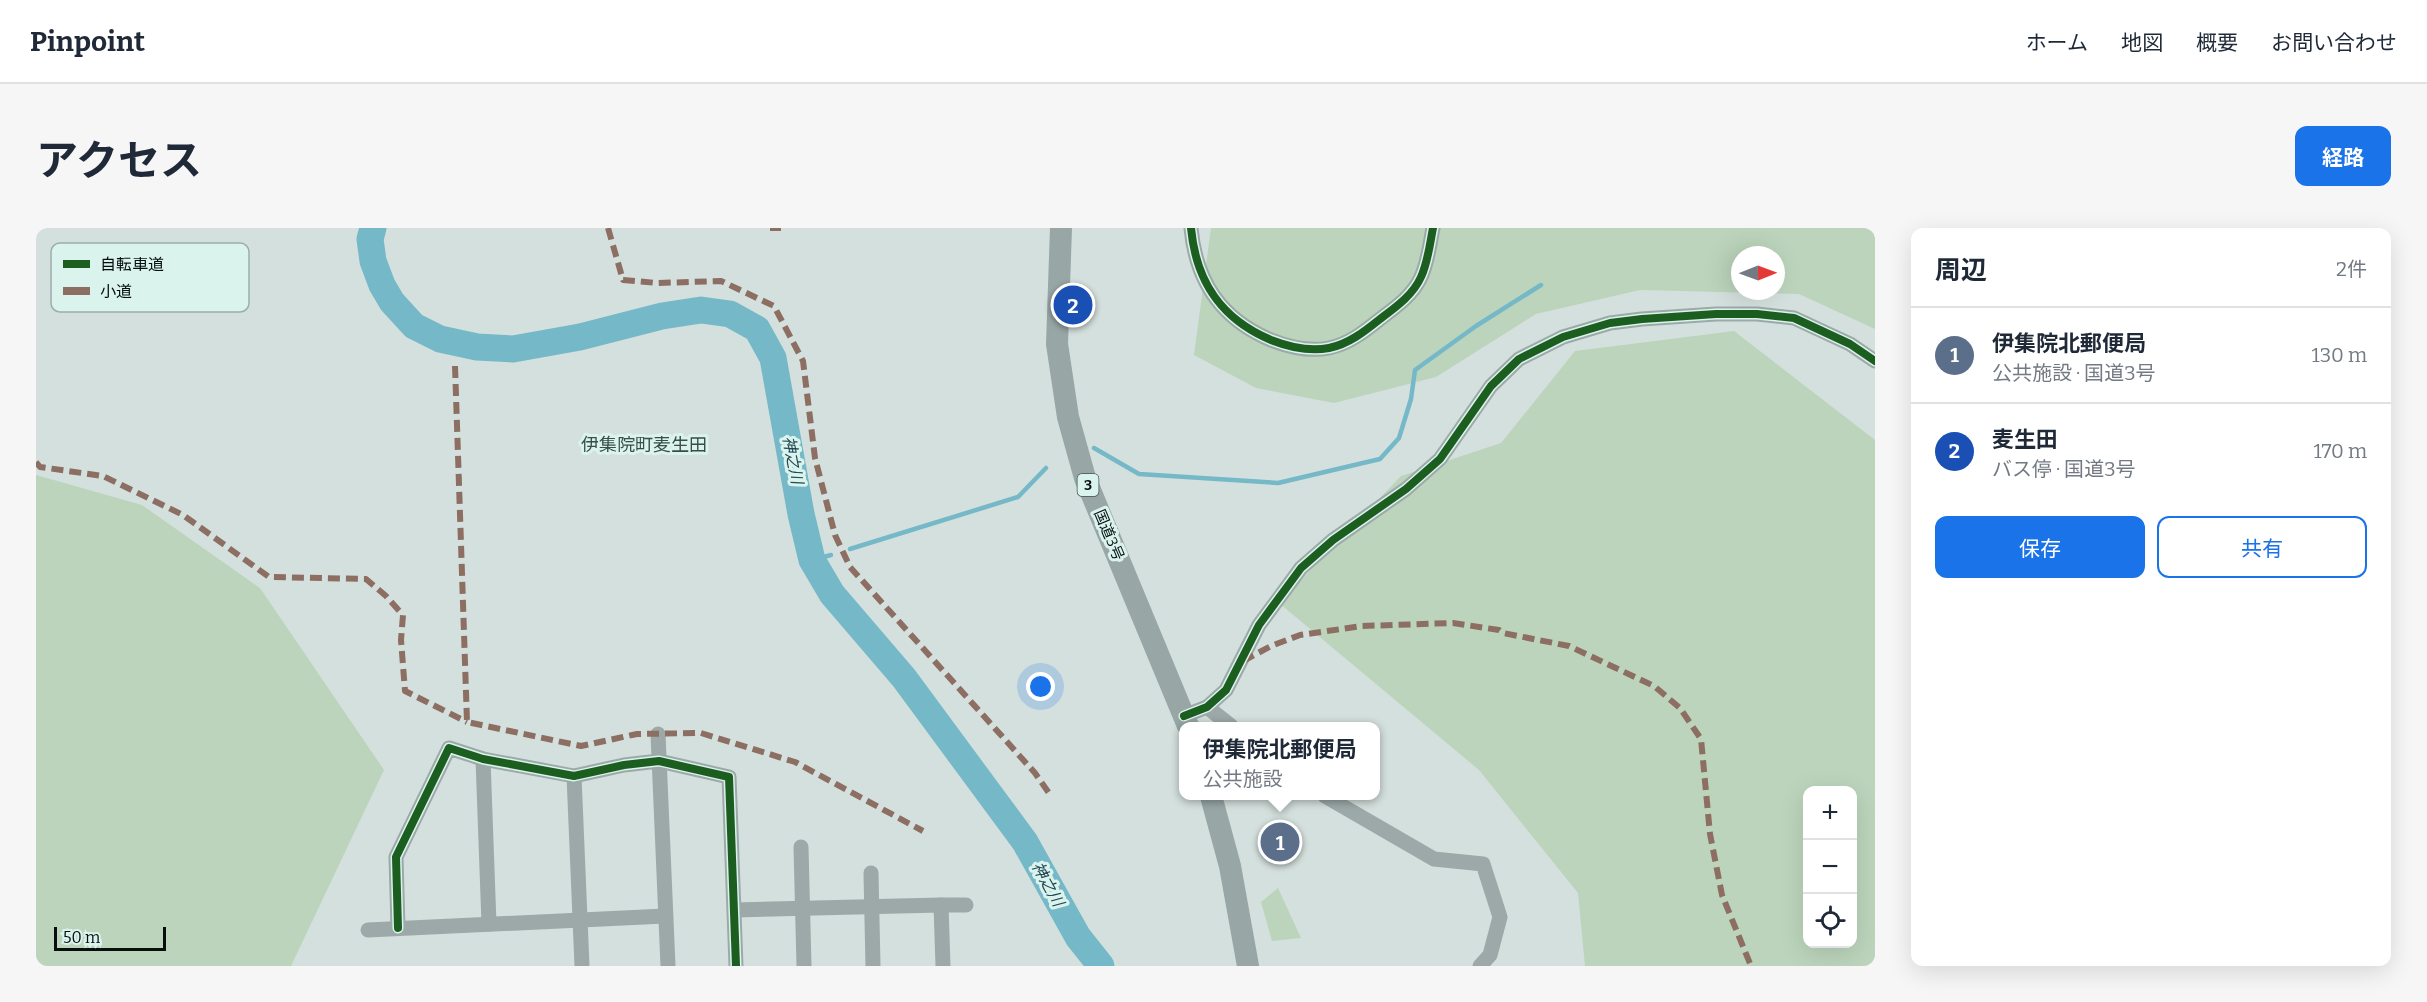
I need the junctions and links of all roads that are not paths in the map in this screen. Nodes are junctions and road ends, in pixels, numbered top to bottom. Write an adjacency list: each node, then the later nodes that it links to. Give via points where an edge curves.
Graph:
1 (1062, 228): 6 (highway, 国道3号 / 3, via 1057,344 1068,417 1085,478)
2 (1191, 228): 3 (street, via 1193,248 1213,297 1247,330 1292,348 1329,348 1359,336 1408,297 1422,276)
3 (1433, 228)
4 (1875, 362): 5 (street, via 1850,344 1794,318 1726,314 1610,323 1563,337 1519,359 1491,386 1440,459 1301,568 1259,625 1226,690)
5 (1207, 707): 6 (street); 7 (street)
6 (1186, 721)
7 (1226, 722)
8 (658, 734): 10 (street)
9 (483, 759): 11 (street); 23 (street); 24 (street, via 449,748 396,857)
10 (659, 761): 11 (street); 20 (street, via 729,777); 21 (street)
11 (574, 776): 22 (street)
12 (1212, 800): 32 (highway, via 1230,866)
13 (1334, 800): 33 (street, via 1434,859 1484,864 1500,917 1490,955)
14 (801, 847): 19 (street)
15 (871, 873): 18 (street)
16 (941, 905): 17 (street); 18 (street); 31 (street)
17 (966, 905)
18 (871, 907): 19 (street); 30 (street)
19 (802, 909): 20 (street); 29 (street)
20 (735, 910): 28 (street)
21 (665, 916): 22 (street); 27 (street)
22 (579, 922): 23 (street); 26 (street)
23 (489, 924): 24 (street)
24 (398, 928): 25 (street)
25 (368, 930)
26 (582, 966)
27 (669, 966)
28 (736, 966)
29 (804, 966)
30 (873, 966)
31 (943, 966)
32 (1248, 966)
33 (1480, 966)

